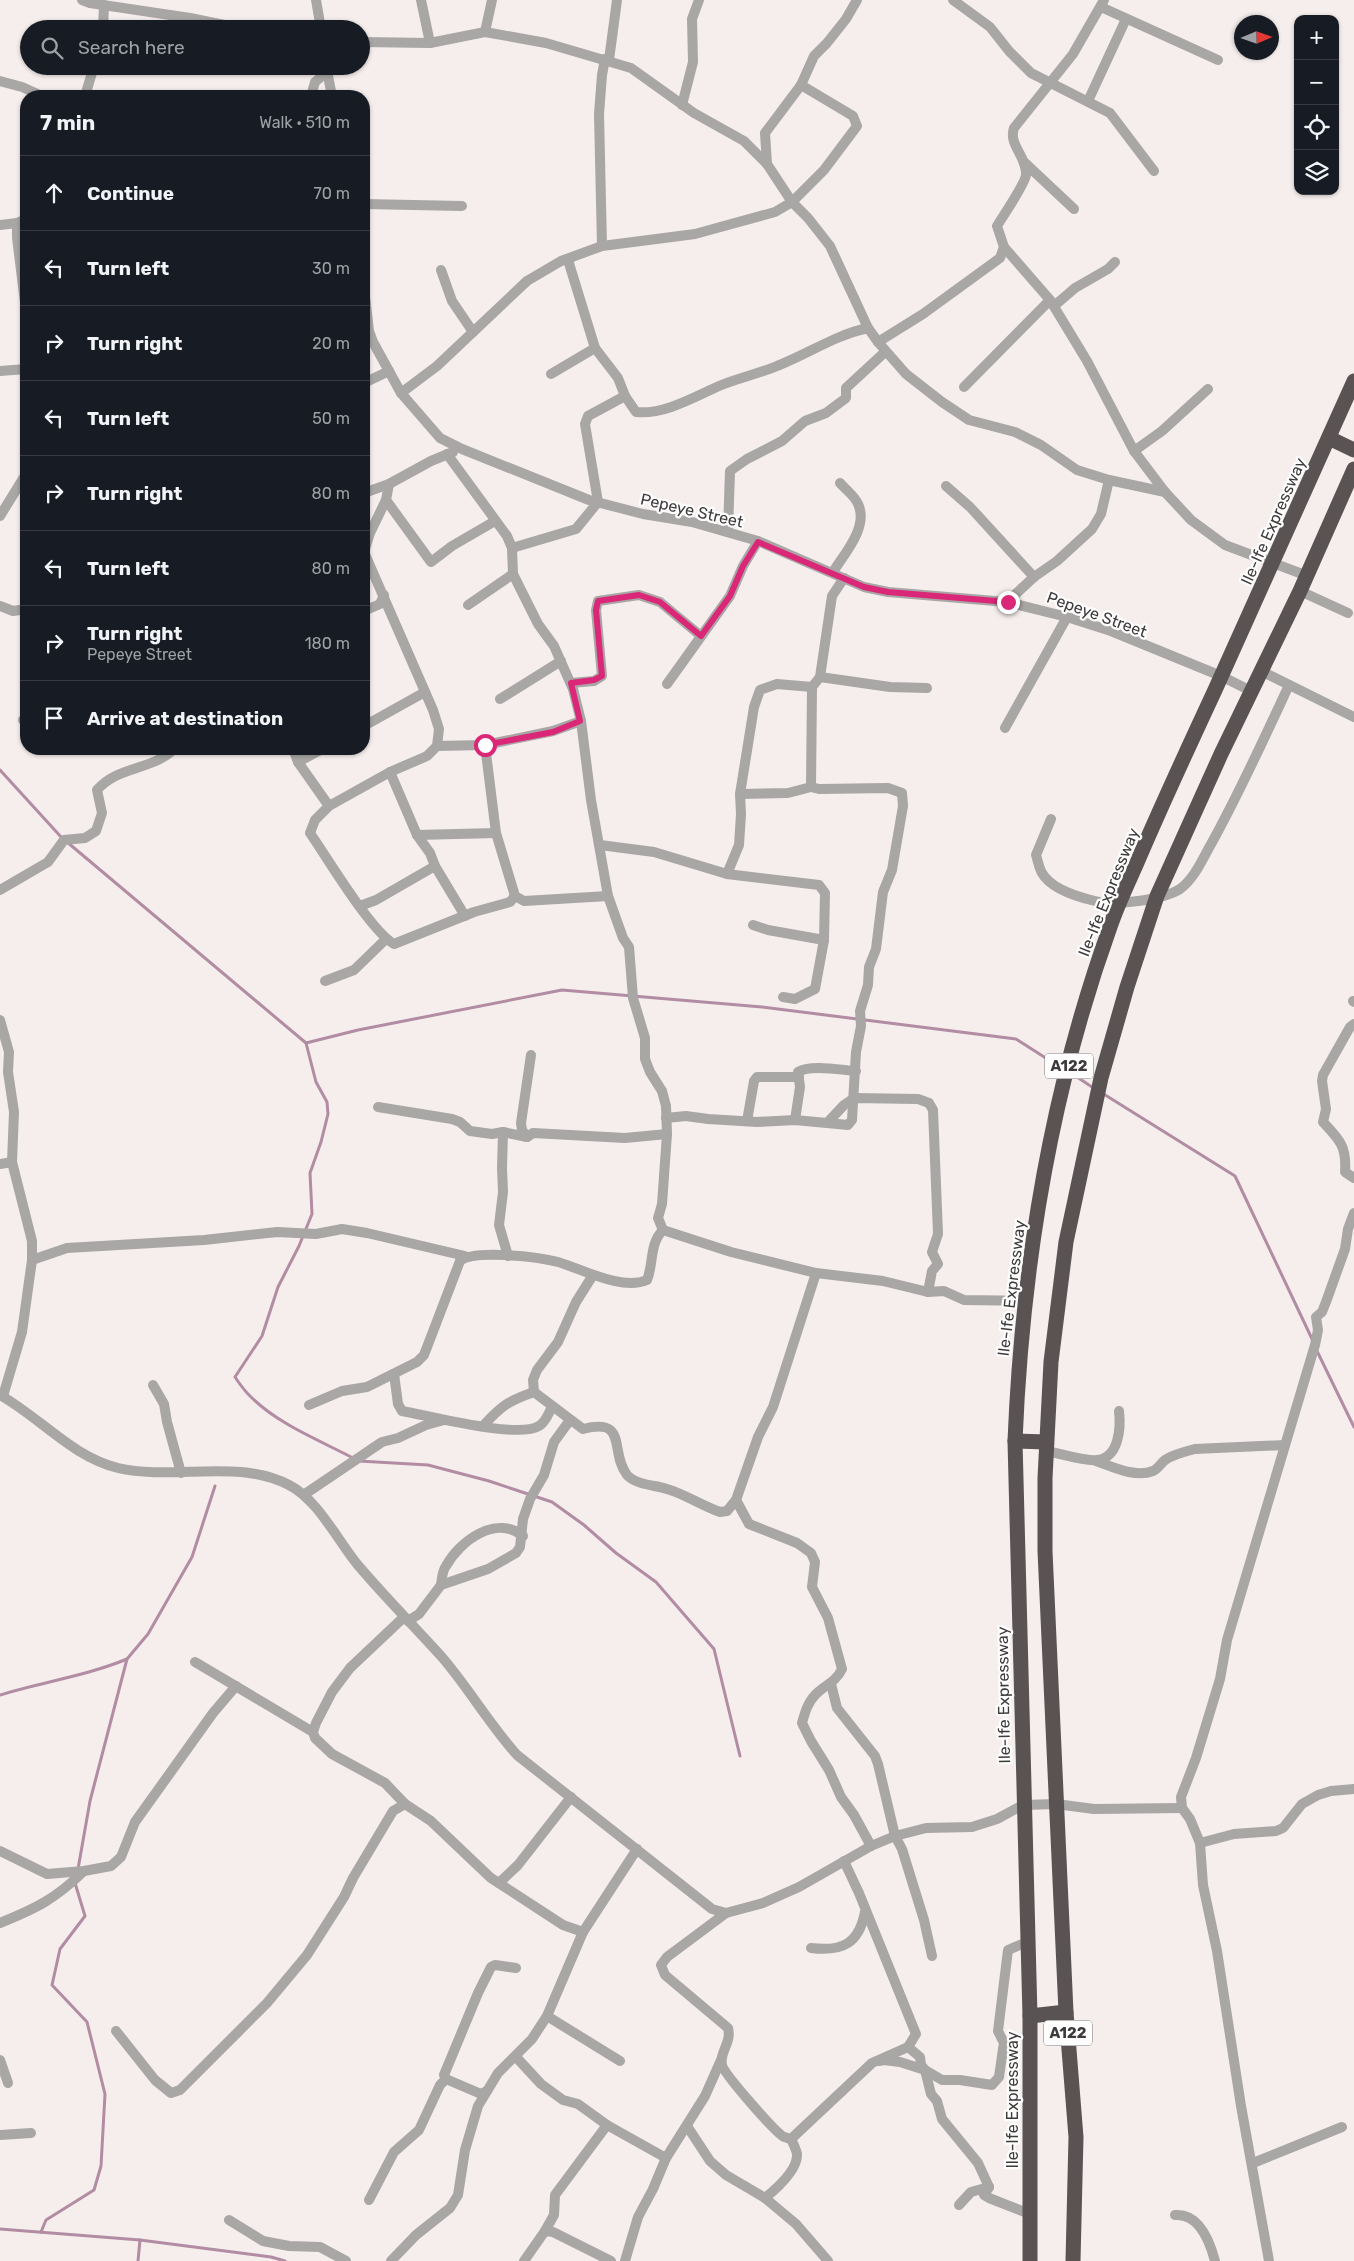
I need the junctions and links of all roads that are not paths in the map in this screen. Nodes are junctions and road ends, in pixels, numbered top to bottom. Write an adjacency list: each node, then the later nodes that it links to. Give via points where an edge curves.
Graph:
1 (82, 0): 11 (street)
2 (316, 0): 15 (street)
3 (421, 0): 18 (street)
4 (492, 0): 16 (street)
5 (617, 0): 19 (street)
6 (700, 0): 32 (street, via 692,19 693,62)
7 (857, 0): 26 (street, via 846,19 814,56)
8 (954, 0): 9 (street)
9 (967, 4): 25 (street, via 1031,72)
10 (1102, 4): 12 (street); 25 (street, via 1073,54)
11 (104, 5): 13 (street); 14 (street)
12 (1126, 19): 20 (street); 31 (street)
13 (103, 20)
14 (192, 20)
15 (319, 20)
16 (485, 32): 18 (street); 19 (street, via 546,43)
17 (370, 42): 18 (street)
18 (430, 43)
19 (607, 60): 32 (street, via 631,68); 43 (street, via 602,75 599,114)
20 (1218, 60)
21 (92, 75): 28 (street)
22 (321, 75): 29 (street)
23 (327, 75): 30 (street)
24 (0, 81): 27 (street)
25 (1051, 82): 31 (street); 33 (street, via 1012,134)
26 (801, 85): 34 (street, via 765,133); 36 (street, via 853,116 857,126 824,170)
27 (29, 90)
28 (88, 90)
29 (313, 90)
30 (331, 90)
31 (1088, 101): 35 (street, via 1110,113)
32 (682, 105): 34 (street, via 744,141)
33 (1025, 163): 39 (street); 44 (street, via 1026,177 997,226)
34 (767, 164): 36 (street)
35 (1154, 171)
36 (792, 202): 43 (street, via 775,212 695,234); 50 (street, via 830,246)
37 (370, 204): 38 (street)
38 (462, 206)
39 (1074, 209)
40 (20, 221): 41 (street)
41 (0, 225)
42 (20, 228): 46 (street, via 17,238)
43 (602, 246): 45 (street)
44 (1004, 247): 49 (street); 53 (street, via 1000,258 986,269)
45 (568, 260): 51 (street, via 527,280); 54 (street)
46 (20, 262)
47 (1115, 262): 49 (street, via 1108,270)
48 (441, 270): 51 (street, via 452,301)
49 (1052, 303): 62 (street); 69 (street, via 1087,361)
50 (868, 328): 53 (street); 65 (street, via 849,332 777,366 676,405 647,413 636,412)
51 (473, 332): 64 (street, via 437,366)
52 (370, 339): 58 (street, Pepeye Street)
53 (878, 342): 55 (street)
54 (595, 348): 59 (street); 65 (street, via 618,378)
55 (885, 352): 72 (street, via 906,374 969,420 1015,432 1077,470); 83 (street, via 846,388 846,398 730,471)
56 (20, 369): 57 (street)
57 (0, 371)
58 (389, 371): 60 (street); 64 (street, Pepeye Street)
59 (551, 374)
60 (370, 380)
61 (1354, 381): 66 (highway, Ile-Ife Expressway / A122)
62 (964, 387)
63 (1208, 389): 69 (street, via 1162,431)
64 (401, 392): 67 (street, Pepeye Street, via 440,438)
65 (625, 396): 80 (street, via 588,416 585,424)
66 (1329, 438): 68 (highway); 87 (highway, Ile-Ife Expressway / A122)
67 (462, 449): 70 (street); 80 (street, Pepeye Street)
68 (1354, 450)
69 (1134, 451): 78 (street)
70 (447, 454): 75 (street); 82 (street)
71 (1354, 469): 91 (highway, A122)
72 (1108, 480): 78 (street); 92 (street, via 1101,514 1092,529)
73 (840, 483): 89 (street, via 858,504 861,519 858,531)
74 (20, 484): 81 (street)
75 (389, 484): 77 (street); 79 (street)
76 (946, 486): 92 (street, via 970,507)
77 (370, 491)
78 (1165, 492): 87 (street, via 1191,520 1226,545)
79 (386, 500): 82 (street, via 431,562); 84 (street)
80 (598, 502): 83 (street, Pepeye Street); 86 (street, via 576,529)
81 (0, 516)
82 (496, 521): 86 (street)
83 (728, 532): 85 (street, Pepeye Street)
84 (370, 533)
85 (758, 542): 89 (street, Pepeye Street); 103 (street, via 730,596)
86 (512, 548): 90 (street)
87 (1273, 564): 91 (street); 106 (highway, Ile-Ife Expressway / A122)
88 (370, 568): 95 (street)
89 (833, 572): 93 (street, Pepeye Street)
90 (513, 574): 97 (street); 104 (street)
91 (1305, 575): 94 (highway, A122)
92 (1034, 577): 96 (street)
93 (844, 578): 96 (street, Pepeye Street, via 864,587 888,592); 107 (street, via 832,596)
94 (1300, 591): 101 (street); 105 (highway, A122)
95 (384, 595): 99 (street, via 380,604); 114 (street)
96 (1008, 602): 102 (street, Pepeye Street)
97 (468, 605)
98 (0, 606): 100 (street)
99 (370, 608)
100 (20, 610)
101 (1348, 613)
102 (1067, 617): 106 (street, Pepeye Street); 119 (street)
103 (701, 636): 108 (street, via 660,602 639,595 598,601 602,676); 109 (street)
104 (561, 661): 108 (street); 115 (street)
105 (1261, 671): 111 (street); 113 (highway, A122)
106 (1221, 676): 113 (street, Pepeye Street); 140 (highway, Ile-Ife Expressway / A122)
107 (820, 677): 110 (street); 112 (street, via 890,687)
108 (571, 683): 117 (street)
109 (667, 684)
110 (812, 686): 127 (street); 128 (street, via 777,684 760,690 754,707)
111 (1289, 686): 116 (street); 139 (street, via 1234,801 1194,873 1180,889)
112 (927, 688)
113 (1251, 691): 139 (highway, A122)
114 (425, 692): 118 (street); 121 (street, via 439,729)
115 (500, 699)
116 (1354, 717)
117 (580, 721): 120 (street, via 553,732); 133 (street)
118 (370, 723)
119 (1005, 728)
120 (485, 745): 121 (street); 131 (street)
121 (437, 746): 126 (street, via 428,756)
122 (168, 755): 136 (street, via 103,782 97,790 102,813 96,832 85,838 64,840 48,862)
123 (295, 755): 125 (street)
124 (311, 755): 125 (street)
125 (298, 762): 129 (street)
126 (390, 772): 129 (street); 132 (street)
127 (810, 787): 128 (street, via 788,793); 151 (street, via 888,788 902,793 892,870 883,892 876,948 868,966 868,985 860,1011)
128 (740, 794): 135 (street, via 739,845)
129 (329, 806): 141 (street, via 315,820 310,833)
130 (1051, 819): 140 (street, via 1036,855 1043,874 1056,886 1087,899)
131 (496, 833): 132 (street); 137 (street)
132 (417, 836): 134 (street)
133 (600, 845): 135 (street, via 654,852); 138 (street)
134 (435, 866): 141 (street); 142 (street)
135 (727, 874): 145 (street, via 819,885 825,893)
136 (0, 890)
137 (515, 896): 138 (street, via 524,901); 142 (street, via 510,902)
138 (608, 896): 155 (street, via 629,947 633,998 646,1038 645,1059 662,1091)
139 (1157, 896): 140 (street); 186 (highway, A122, via 1103,1070 1077,1186 1066,1242 1051,1362)
140 (1119, 904): 173 (highway, Ile-Ife Expressway / A122, via 1089,991 1053,1132 1039,1203)
141 (360, 906): 144 (street)
142 (465, 916): 144 (street, via 394,944)
143 (753, 925): 145 (street)
144 (386, 939): 146 (street, via 354,970)
145 (824, 940): 147 (street, via 815,989 795,999)
146 (325, 981)
147 (783, 997)
148 (0, 1020): 162 (street, via 10,1052 8,1072 14,1112)
149 (1354, 1024): 164 (street, via 1340,1043 1322,1081 1326,1104 1323,1122 1338,1135 1344,1149 1345,1172)
150 (531, 1055): 161 (street, via 521,1123)
151 (856, 1071): 152 (street, via 803,1069 798,1072); 153 (street)
152 (799, 1077): 156 (street); 157 (street, via 757,1077)
153 (854, 1098): 158 (street); 158 (street, via 851,1123); 172 (street, via 918,1099 929,1103 933,1110 938,1234 932,1252 938,1264 932,1271)
154 (378, 1108): 159 (street, via 452,1119 470,1131)
155 (666, 1118): 157 (street, via 686,1116); 160 (street)
156 (795, 1120): 157 (street); 158 (street)
157 (747, 1121)
158 (828, 1122)
159 (504, 1132): 161 (street); 168 (street, via 504,1192 499,1225)
160 (667, 1134): 161 (street, via 625,1138 533,1133); 166 (street, via 658,1218)
161 (527, 1137)
162 (12, 1162): 163 (street); 169 (street, via 32,1241)
163 (0, 1164)
164 (1354, 1178)
165 (1354, 1213): 185 (street, via 1326,1302 1316,1318 1318,1330)
166 (663, 1230): 170 (street, via 731,1252); 171 (street, via 654,1242 646,1280 632,1283)
167 (465, 1256): 168 (street); 169 (street, via 342,1229 316,1234 277,1232 67,1248); 174 (street, via 460,1261 424,1355)
168 (508, 1256): 171 (street, via 557,1262)
169 (32, 1260): 177 (street, via 22,1332)
170 (816, 1273): 172 (street, via 883,1281); 190 (street, via 773,1408 758,1437)
171 (593, 1275): 176 (street, via 576,1302 558,1342 537,1370 533,1380)
172 (928, 1292): 173 (street, via 944,1291 964,1300)
173 (1026, 1301): 184 (highway, Ile-Ife Expressway / A122)
174 (394, 1374): 178 (street); 181 (street, via 402,1411)
175 (153, 1386): 188 (street, via 164,1404)
176 (534, 1392): 179 (street); 183 (street, via 510,1400)
177 (1, 1396): 188 (street, via 85,1456 119,1468)
178 (309, 1405)
179 (552, 1407): 182 (street); 183 (street, via 539,1427 524,1431)
180 (1119, 1411): 187 (street, via 1121,1426 1116,1442 1105,1458)
181 (425, 1420): 183 (street, via 448,1419); 189 (street, via 398,1438 382,1442)
182 (570, 1420): 190 (street, via 583,1429 604,1426 612,1431 617,1436 619,1455 627,1474 634,1481 670,1490 720,1512 727,1511); 191 (street, via 554,1442 544,1475 530,1499 523,1518)
183 (483, 1426)
184 (1015, 1441): 186 (highway); 202 (highway, Ile-Ife Expressway / A122)
185 (1285, 1445): 187 (street, via 1181,1452 1164,1461 1155,1471 1131,1472); 203 (street, via 1227,1640 1220,1679 1181,1797)
186 (1046, 1446): 187 (street); 201 (highway, A122, via 1045,1552)
187 (1096, 1461)
188 (181, 1473): 189 (street, via 233,1471 258,1475 282,1481)
189 (305, 1494): 193 (street, via 357,1563)
190 (736, 1500): 195 (street, via 749,1524 797,1543 811,1553 815,1562 812,1587 828,1618 842,1670)
191 (523, 1536): 192 (street, via 516,1553 488,1569); 192 (street, via 515,1530 501,1527 487,1530 460,1546 444,1568)
192 (441, 1585): 193 (street, via 419,1614)
193 (406, 1619): 197 (street, via 350,1668 332,1692); 199 (street, via 442,1657 516,1755)
194 (195, 1662): 196 (street)
195 (830, 1684): 204 (street, via 837,1708 875,1756); 206 (street, via 807,1706 802,1723)
196 (236, 1686): 197 (street); 210 (street, via 213,1712 135,1822 121,1857 111,1866)
197 (313, 1732): 200 (street, via 332,1754 385,1783)
198 (1354, 1789): 205 (street, via 1318,1794 1302,1804 1283,1828 1276,1831 1234,1834)
199 (571, 1797): 207 (street); 211 (street, via 518,1865)
200 (405, 1804): 211 (street, via 432,1820); 225 (street, via 393,1811 307,1955 267,2003 180,2090 170,2093 155,2080)
201 (1056, 1804): 202 (street); 203 (street, via 1094,1809); 222 (highway, A122)
202 (1023, 1805): 204 (street, via 997,1819 972,1827 926,1828); 218 (highway, Ile-Ife Expressway / A122)
203 (1182, 1808): 205 (street)
204 (895, 1836): 206 (street); 220 (street, via 924,1920)
205 (1200, 1843): 243 (street, via 1203,1886)
206 (871, 1846): 209 (street)
207 (637, 1849): 212 (street); 217 (street)
208 (0, 1851): 210 (street, via 46,1874)
209 (844, 1861): 213 (street); 214 (street, via 763,1904)
210 (84, 1871): 215 (street, via 39,1907)
211 (499, 1883): 217 (street, via 563,1925)
212 (712, 1908): 214 (street); 216 (street)
213 (866, 1911): 219 (street, via 862,1928 854,1939 827,1950); 226 (street, via 916,2034)
214 (726, 1913): 216 (street)
215 (0, 1923)
216 (708, 1926): 229 (street, via 661,1965 665,1976 728,2028 730,2036)
217 (583, 1932): 223 (street)
218 (1027, 1942): 224 (highway, Ile-Ife Expressway / A122); 232 (street, via 1008,1950 998,2031 1004,2043 999,2077 992,2085 987,2085 942,2080)
219 (812, 1948)
220 (932, 1956)
221 (516, 1968): 233 (street, via 491,1967 464,2026 444,2076)
222 (1066, 2012): 224 (highway); 259 (highway, A122, via 1076,2137)
223 (546, 2016): 227 (street); 230 (street)
224 (1030, 2016): 248 (highway, Ile-Ife Expressway / A122)
225 (116, 2031)
226 (908, 2047): 231 (street); 232 (street, via 920,2057)
227 (516, 2057): 235 (street, via 498,2073); 236 (street, via 541,2084 563,2100 578,2104)
228 (0, 2060): 234 (street)
229 (721, 2060): 237 (street); 241 (street, via 729,2078 779,2133)
230 (620, 2061)
231 (872, 2063): 232 (street, via 884,2060); 241 (street)
232 (925, 2070): 244 (street, via 942,2119 978,2163)
233 (446, 2079): 235 (street, via 481,2094); 246 (street, via 419,2130 394,2152)
234 (8, 2083)
235 (486, 2091): 253 (street, via 478,2106 465,2150 458,2195 450,2208 416,2235)
236 (607, 2125): 242 (street); 251 (street, via 555,2195 554,2215)
237 (687, 2126): 242 (street); 245 (street, via 710,2161 732,2179)
238 (1342, 2127): 243 (street)
239 (31, 2133): 240 (street)
240 (0, 2135)
241 (791, 2139): 245 (street, via 797,2154 794,2166)
242 (666, 2158): 256 (street, via 638,2218)
243 (1253, 2163): 261 (street)
244 (989, 2186): 247 (street, via 971,2192); 248 (street, via 984,2195)
245 (765, 2198): 257 (street, via 796,2224)
246 (369, 2200)
247 (959, 2205)
248 (1030, 2214): 258 (highway, Ile-Ife Expressway / A122)
249 (1174, 2215): 260 (street, via 1182,2215 1198,2225 1207,2238)
250 (228, 2220): 252 (street, via 263,2241 320,2247)
251 (545, 2231): 254 (street); 255 (street)
252 (346, 2261)
253 (391, 2261)
254 (524, 2261)
255 (611, 2261)
256 (625, 2261)
257 (828, 2261)
258 (1030, 2261)
259 (1073, 2261)
260 (1215, 2261)
261 (1269, 2261)

